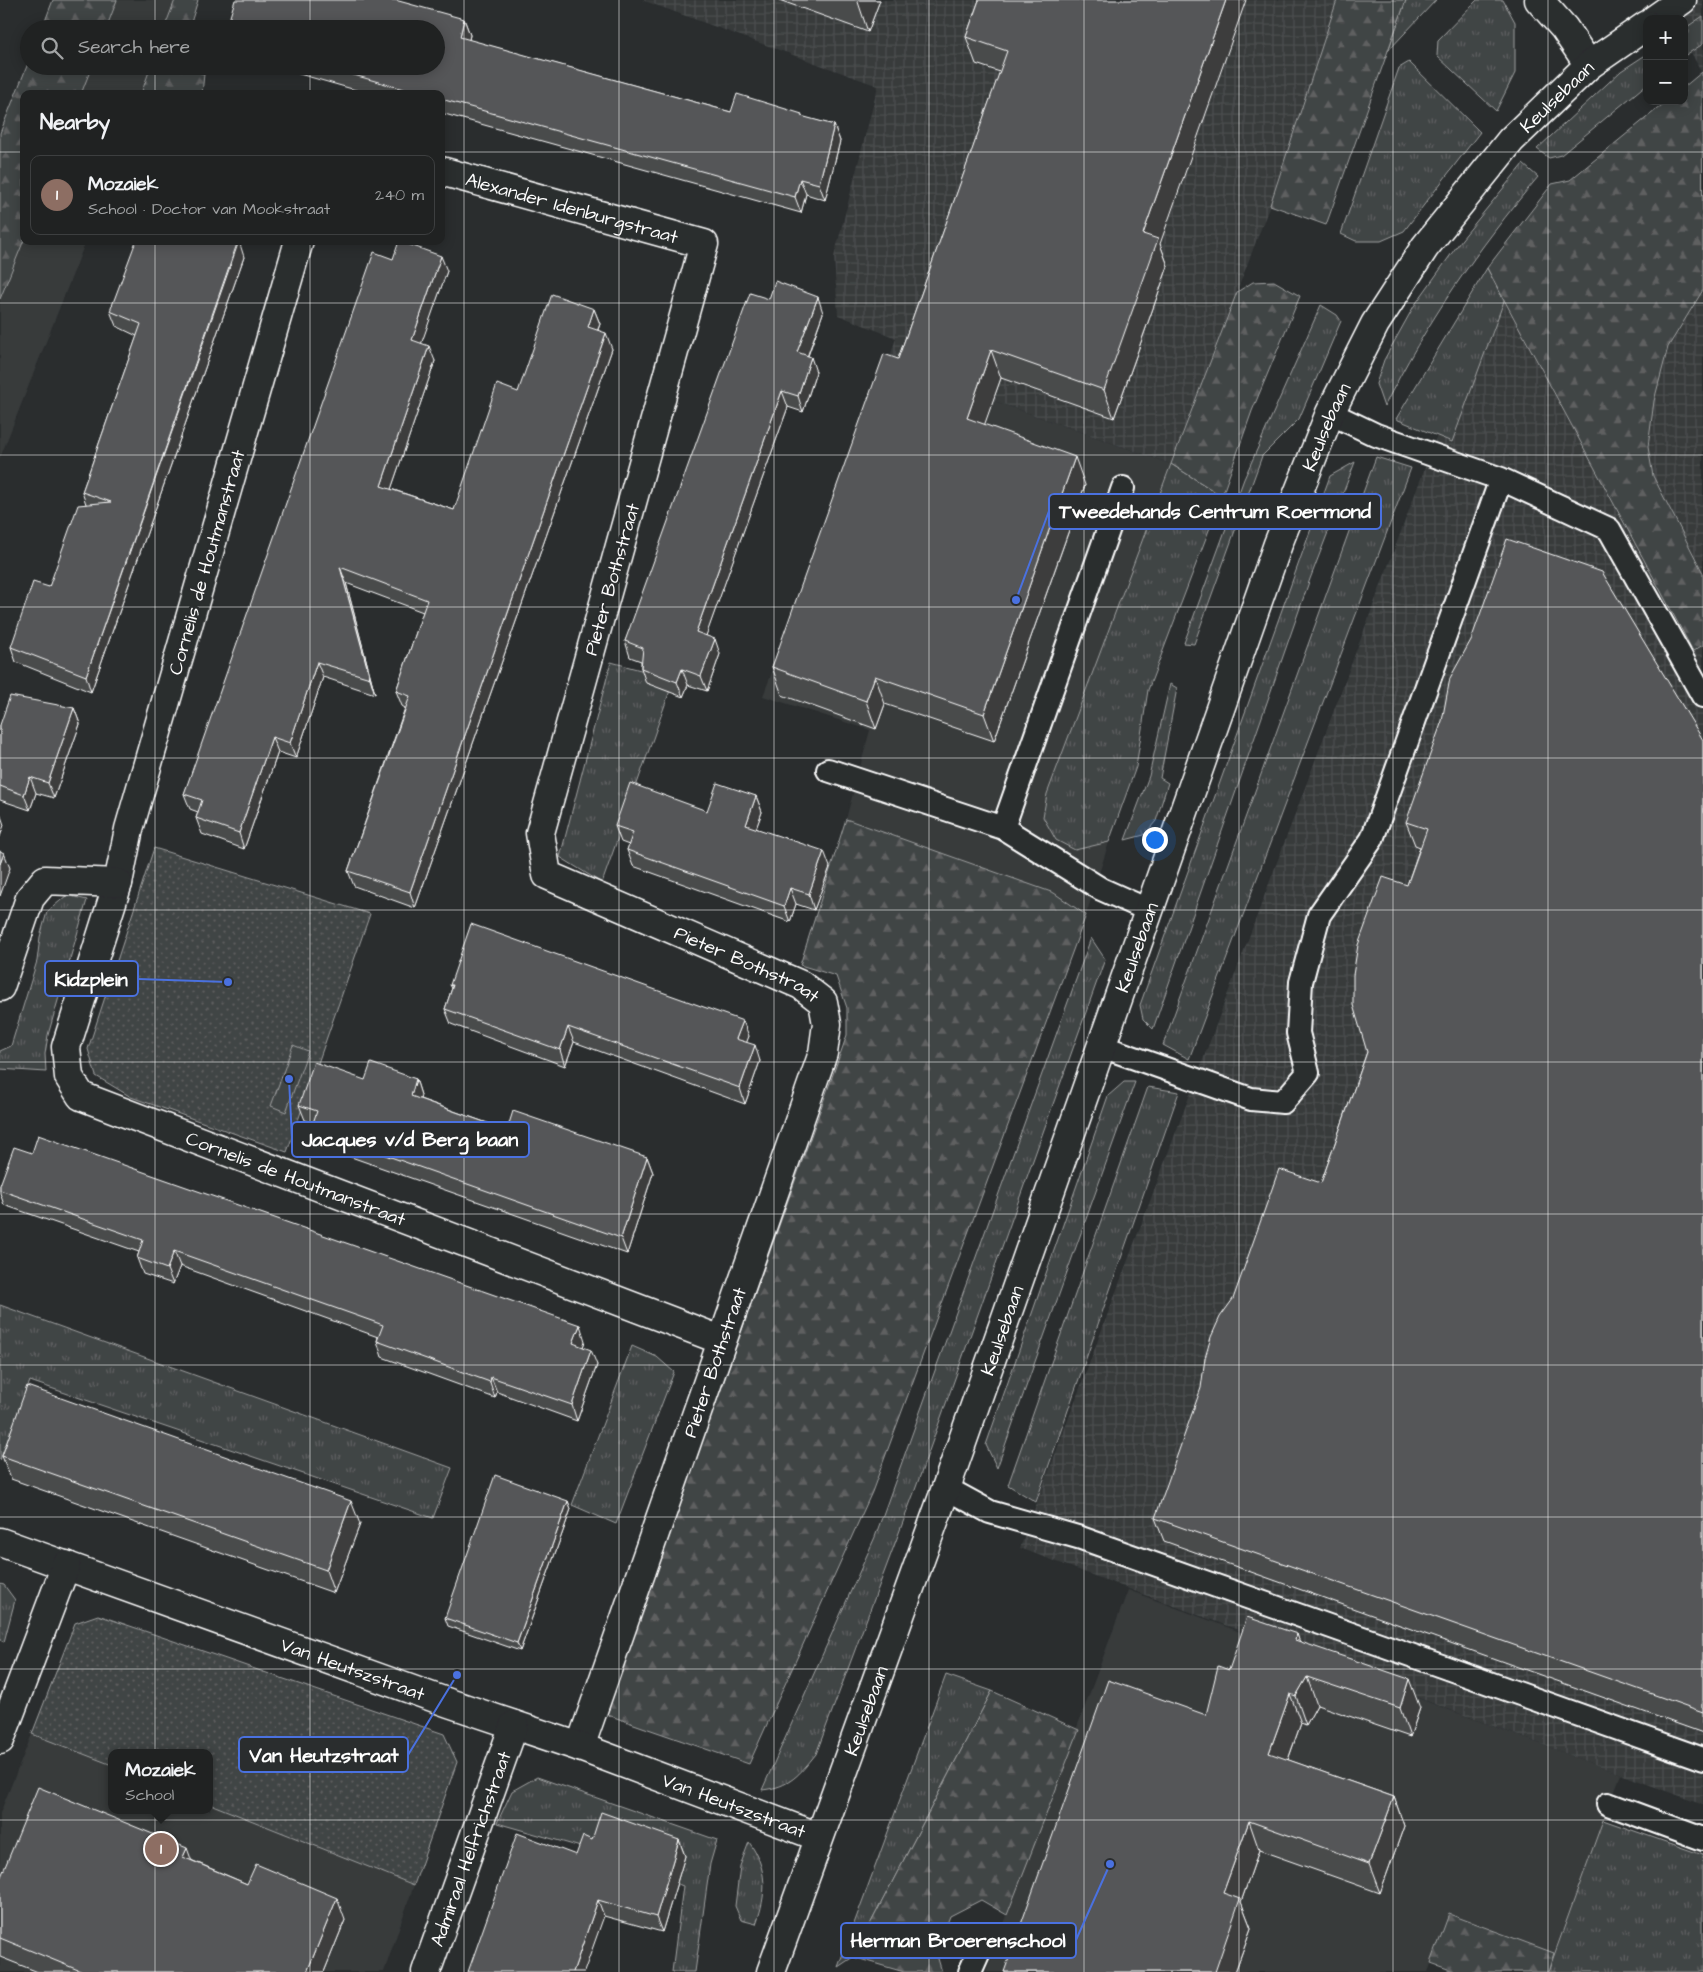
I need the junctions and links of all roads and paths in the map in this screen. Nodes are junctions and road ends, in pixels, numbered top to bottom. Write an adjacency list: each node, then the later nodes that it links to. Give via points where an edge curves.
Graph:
1 (1539, 0): 5 (street, Keulsebaan, via 1564,28)
2 (1682, 0): 3 (street)
3 (1661, 15)
4 (1643, 27): 5 (street)
5 (1589, 65): 9 (street, Keulsebaan, via 1511,140 1425,247 1375,324)
6 (445, 172): 7 (street, Alexander Idenburgstraat)
7 (704, 244): 19 (street, Pieter Bothstraat, via 540,833 548,875 801,985 823,1002 827,1024 822,1053)
8 (298, 245): 15 (street, Cornelis de Houtmanstraat, via 129,829)
9 (1330, 413): 10 (lane, via 1376,435); 16 (street, Keulsebaan, via 1278,544)
10 (1501, 479): 12 (lane, via 1608,529); 18 (lane, via 1372,840 1319,915 1301,990 1298,1033 1308,1073 1283,1102 1251,1099)
11 (1124, 488): 14 (lane)
12 (1703, 696)
13 (828, 770): 14 (lane)
14 (1003, 828): 16 (lane, via 1102,889)
15 (118, 883): 17 (street, via 45,880 30,898); 19 (street, Cornelis de Houtmanstraat, via 66,1047 69,1077 81,1096)
16 (1148, 910): 18 (street, Keulsebaan)
17 (0, 987)
18 (1101, 1046): 20 (street, Keulsebaan)
19 (721, 1340): 25 (street, Pieter Bothstraat)
20 (946, 1488): 26 (lane, via 990,1512 1081,1538); 28 (street, Keulsebaan)
21 (0, 1542): 22 (street, Van Heutszstraat)
22 (66, 1565): 23 (street, Van Heutszstraat); 24 (street)
23 (514, 1725): 25 (street, Van Heutszstraat); 31 (street, Admiraal Helfrichstraat)
24 (0, 1740)
25 (580, 1747): 28 (street, Van Heutszstraat)
26 (1703, 1759)
27 (1608, 1804): 29 (lane)
28 (819, 1837): 32 (street, Keulsebaan)
29 (1703, 1839)
30 (982, 1945): 33 (lane)
31 (426, 1972)
32 (771, 1972)
33 (970, 1972)

